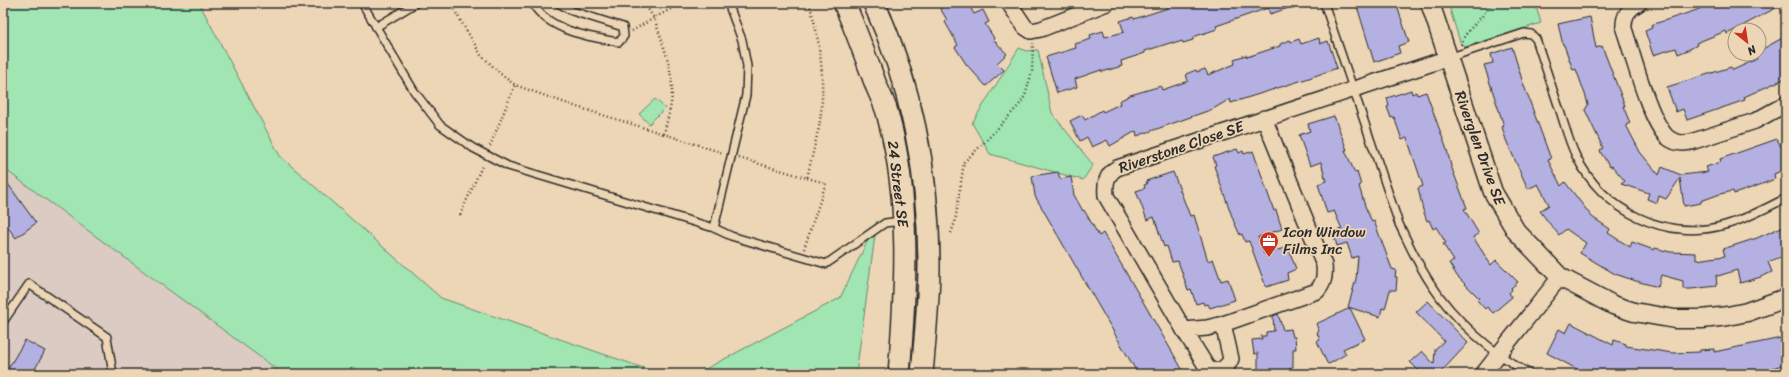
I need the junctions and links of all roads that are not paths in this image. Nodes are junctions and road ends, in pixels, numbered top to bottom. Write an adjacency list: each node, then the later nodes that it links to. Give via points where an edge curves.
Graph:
1 (362, 3): 13 (lane)
2 (416, 3): 13 (lane)
3 (532, 3): 4 (lane, via 546,21 588,37 619,42 624,36 623,27 572,12)
4 (558, 3)
5 (728, 3): 20 (lane, via 742,40 747,66 746,95)
6 (844, 3): 19 (main road, 24 Street SE, via 888,116 898,167)
7 (874, 3): 29 (main road, 24 Street SE, via 903,77 924,169 929,265)
8 (1009, 3): 9 (street, via 1025,27 1031,31)
9 (1107, 3)
10 (1324, 3): 15 (lane)
11 (1430, 3): 14 (street, Riverglen Drive SE)
12 (1639, 3): 16 (street, via 1628,12 1624,29 1645,94 1670,139 1683,144 1691,142 1755,121)
13 (376, 27): 20 (lane, via 414,91 440,125 473,148 508,166)
14 (1454, 56): 15 (street, Riverstone Close SE); 18 (lane, via 1524,33 1531,34 1536,39 1571,145 1585,173 1610,200 1638,218 1656,225 1682,230 1705,229 1726,225); 21 (street, Riverglen Drive SE, via 1493,192 1516,231)
15 (1354, 89): 17 (street, Riverstone Close SE); 26 (lane, via 1399,224 1416,259 1443,300 1488,347)
16 (1786, 104)
17 (1264, 118): 24 (street, Riverstone Close SE, via 1324,265 1325,274 1323,284 1317,291); 25 (street, Riverstone Close SE, via 1118,168 1106,179 1106,196)
18 (1786, 198)
19 (904, 221): 20 (lane, via 884,223 826,264 731,236); 28 (main road, 24 Street SE, via 904,308)
20 (714, 228)
21 (1560, 277): 22 (street, Riverglen Drive SE, via 1612,305 1634,312 1675,319 1728,316); 26 (street)
22 (1786, 298)
23 (3, 322): 27 (lane, via 29,284 107,337)
24 (1223, 324): 25 (street, Riverstone Close SE); 25 (street, Riverstone Close SE, via 1231,359 1226,366 1216,371 1208,369 1203,363)
25 (1184, 330)
26 (1499, 354): 30 (street); 31 (lane)
27 (113, 374)
28 (899, 374)
29 (922, 374)
30 (1483, 374)
31 (1530, 374)

